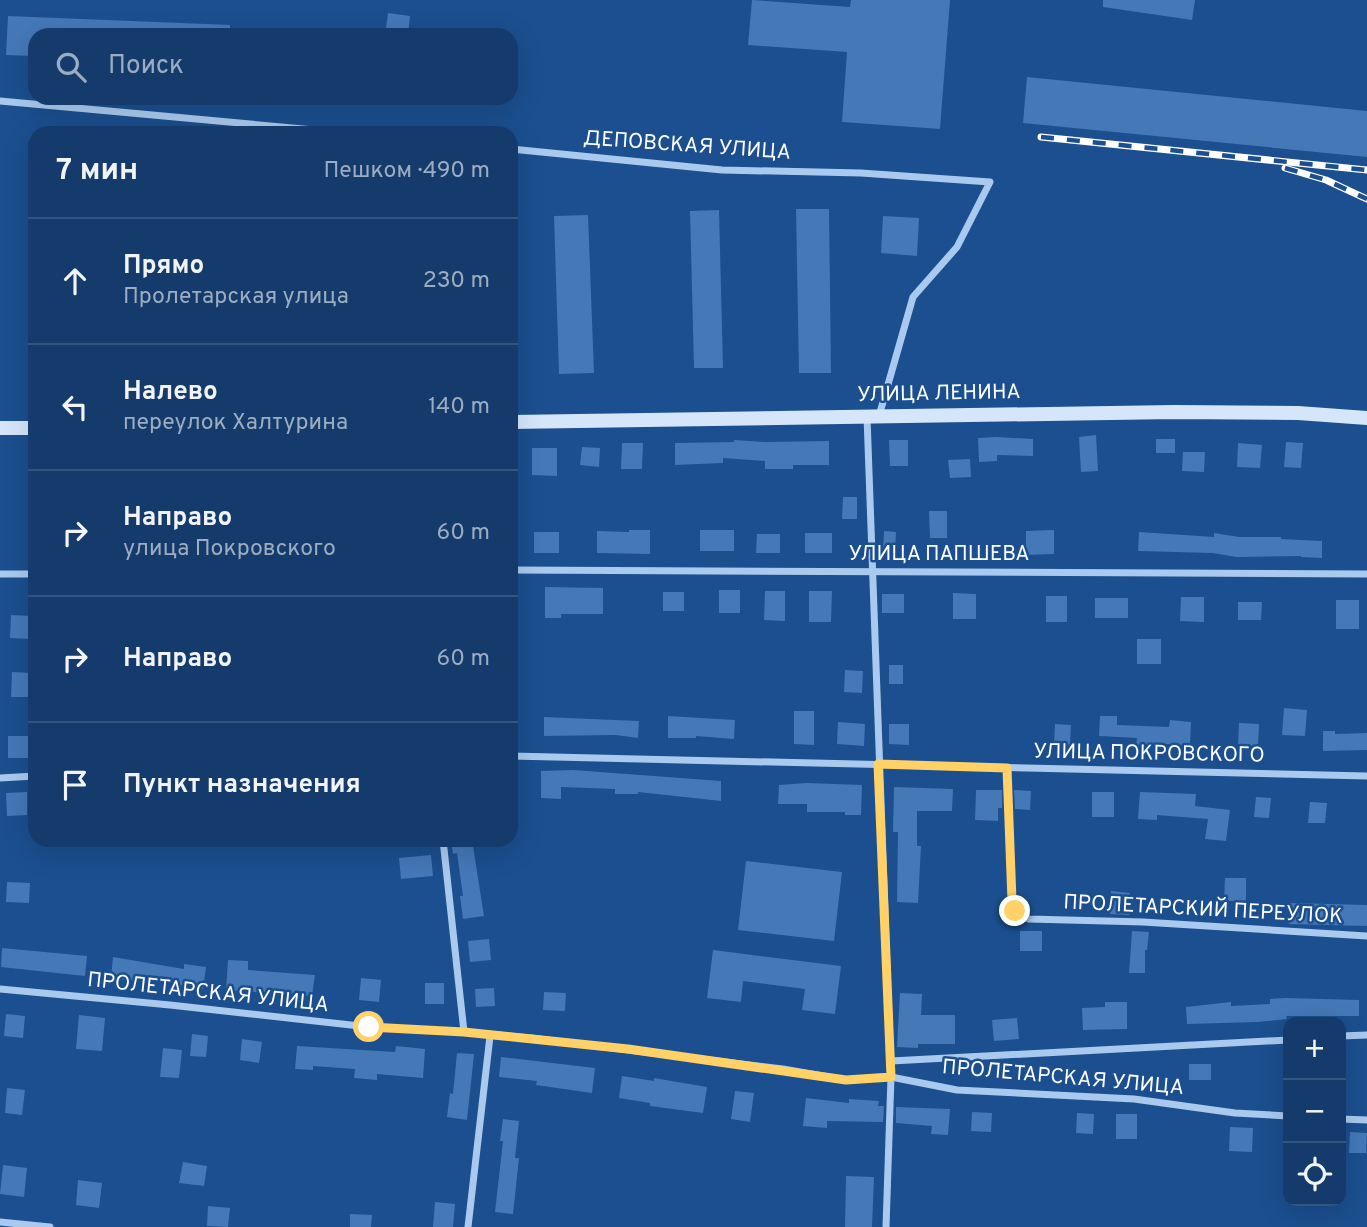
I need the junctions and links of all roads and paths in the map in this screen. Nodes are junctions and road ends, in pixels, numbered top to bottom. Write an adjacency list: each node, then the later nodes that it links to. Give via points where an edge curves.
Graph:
1 (0, 101): 2 (street)
2 (28, 104)
3 (43, 105): 4 (street)
4 (271, 126)
5 (518, 150): 6 (street, ДЕПОВСКАЯ УЛИЦА, via 722,170 990,182 957,247 913,297)
6 (873, 417): 7 (main road, УЛИЦА ЛЕНИНА, via 1174,412); 8 (main road, УЛИЦА ЛЕНИНА); 13 (street)
7 (1367, 418)
8 (518, 422)
9 (0, 427): 10 (main road); 11 (street)
10 (28, 428)
11 (0, 437)
12 (518, 570): 13 (street, УЛИЦА ПАПШЕВА)
13 (873, 572): 16 (street, УЛИЦА ПАПШЕВА); 18 (street)
14 (0, 574): 15 (street)
15 (28, 574)
16 (1367, 574)
17 (518, 756): 18 (street, УЛИЦА ПОКРОВСКОГО)
18 (878, 764): 19 (street, УЛИЦА ПОКРОВСКОГО); 31 (street)
19 (1007, 768): 21 (street, УЛИЦА ПОКРОВСКОГО); 24 (street, ПРОЛЕТАРСКИЙ ПЕРЕУЛОК, via 1012,901 1021,916)
20 (28, 776): 22 (street)
21 (1367, 776)
22 (0, 778)
23 (444, 847): 26 (street)
24 (1367, 936)
25 (0, 989): 26 (street, ПРОЛЕТАРСКАЯ УЛИЦА, via 369,1027)
26 (464, 1032): 28 (street, ПРОЛЕТАРСКАЯ УЛИЦА)
27 (1367, 1035): 29 (street)
28 (490, 1036): 32 (street, ПРОЛЕТАРСКАЯ УЛИЦА, via 628,1049 846,1080); 38 (street)
29 (1346, 1036)
30 (1283, 1040): 31 (street, ПРОЛЕТАРСКАЯ УЛИЦА)
31 (891, 1061): 32 (street)
32 (891, 1077): 33 (street, ПРОЛЕТАРСКАЯ УЛИЦА, via 957,1090 1134,1099); 39 (street)
33 (1283, 1116)
34 (1346, 1119): 35 (street)
35 (1367, 1120)
36 (0, 1222): 37 (street)
37 (50, 1227)
38 (468, 1227)
39 (886, 1227)

